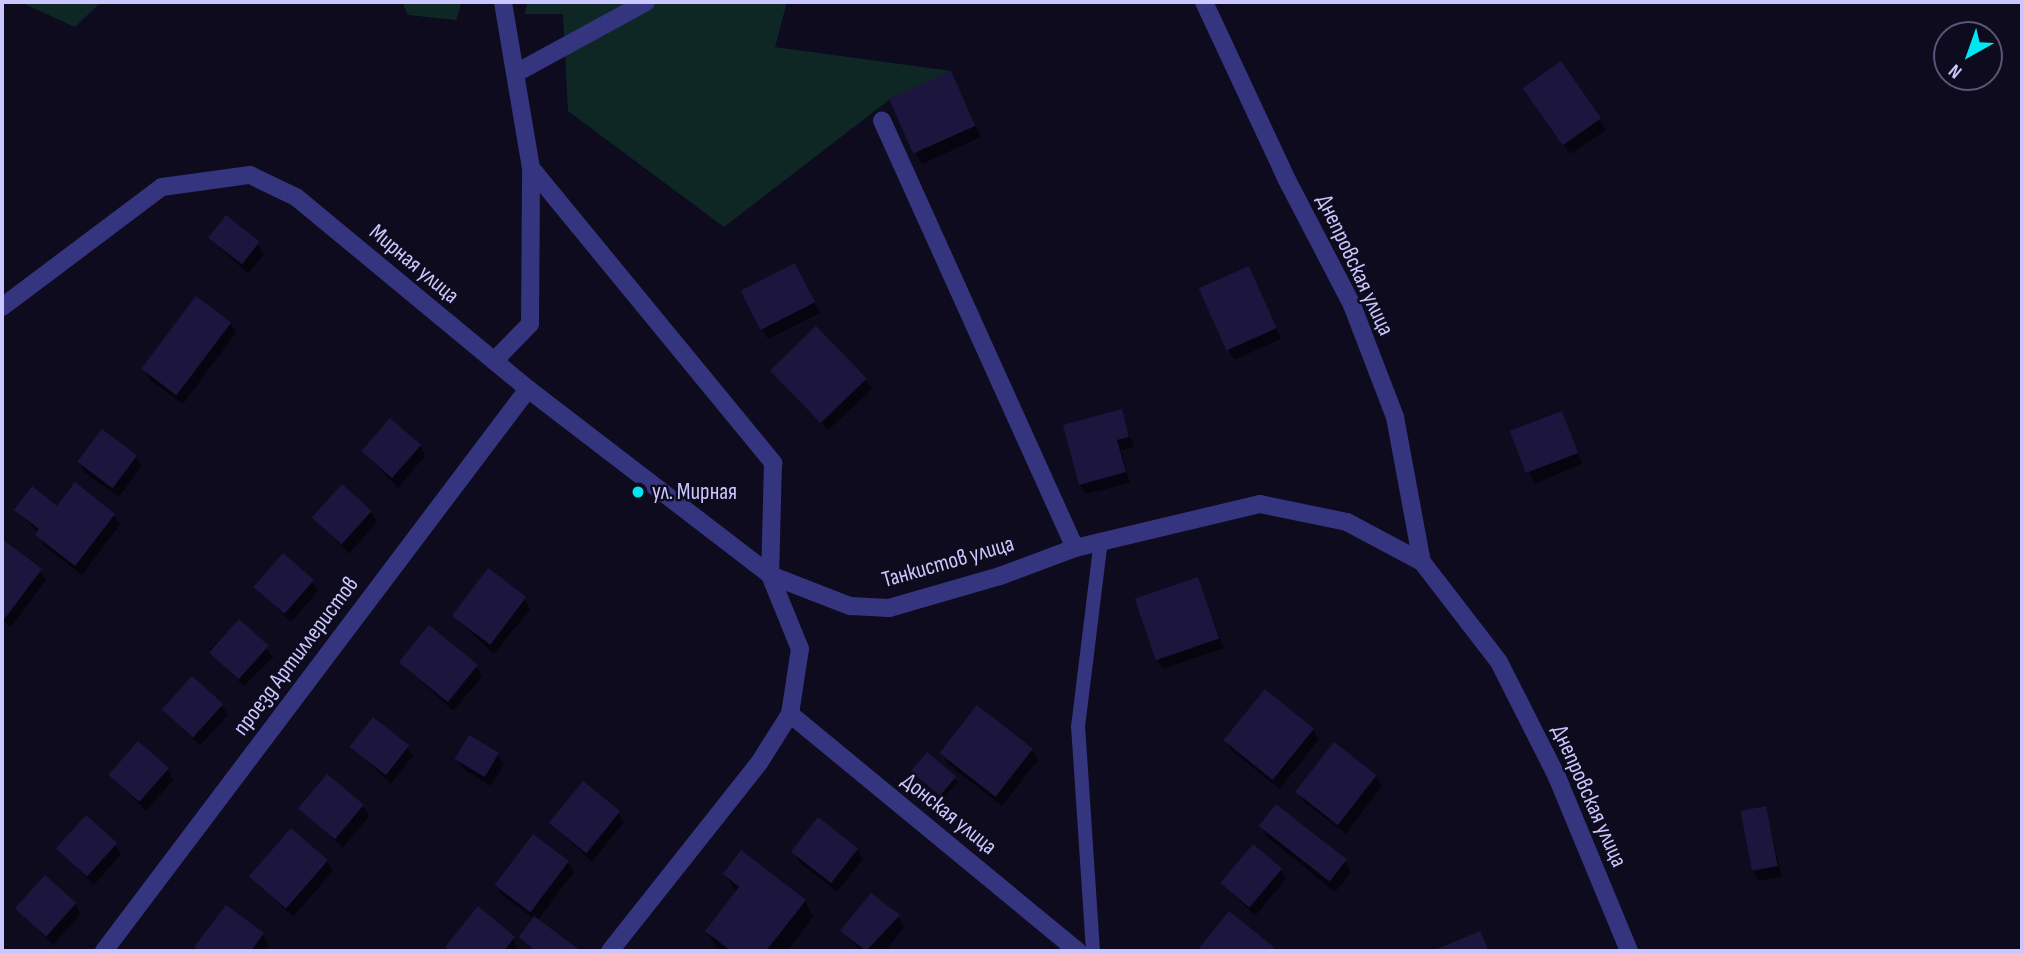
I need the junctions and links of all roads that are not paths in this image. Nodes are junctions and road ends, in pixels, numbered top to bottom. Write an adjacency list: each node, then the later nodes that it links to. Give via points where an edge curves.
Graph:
1 (503, 2): 4 (street)
2 (646, 2): 4 (street)
3 (1204, 2): 12 (street, Днепровская улица, via 1287,180 1352,304 1395,416)
4 (516, 73): 6 (street)
5 (882, 121): 11 (street)
6 (531, 168): 8 (street, via 530,324); 13 (street, via 773,463)
7 (2, 307): 8 (street, Мирная улица, via 162,187 250,175 296,197)
8 (494, 361): 9 (street, Мирная улица)
9 (528, 389): 13 (street, Мирная улица); 15 (street, проезд Артиллеристов)
10 (1101, 541): 11 (street, Днепровская улица); 12 (street, Днепровская улица, via 1259,504 1347,522); 18 (lane, via 1078,727)
11 (1075, 548): 13 (street, Танкистов улица, via 1000,576 889,608 849,606)
12 (1422, 562): 19 (street, Днепровская улица, via 1499,662 1557,777)
13 (770, 575): 14 (street, via 800,649)
14 (790, 714): 16 (street, via 759,763); 17 (street, Донская улица)
15 (104, 951)
16 (610, 951)
17 (1078, 951)
18 (1093, 951)
19 (1629, 951)

